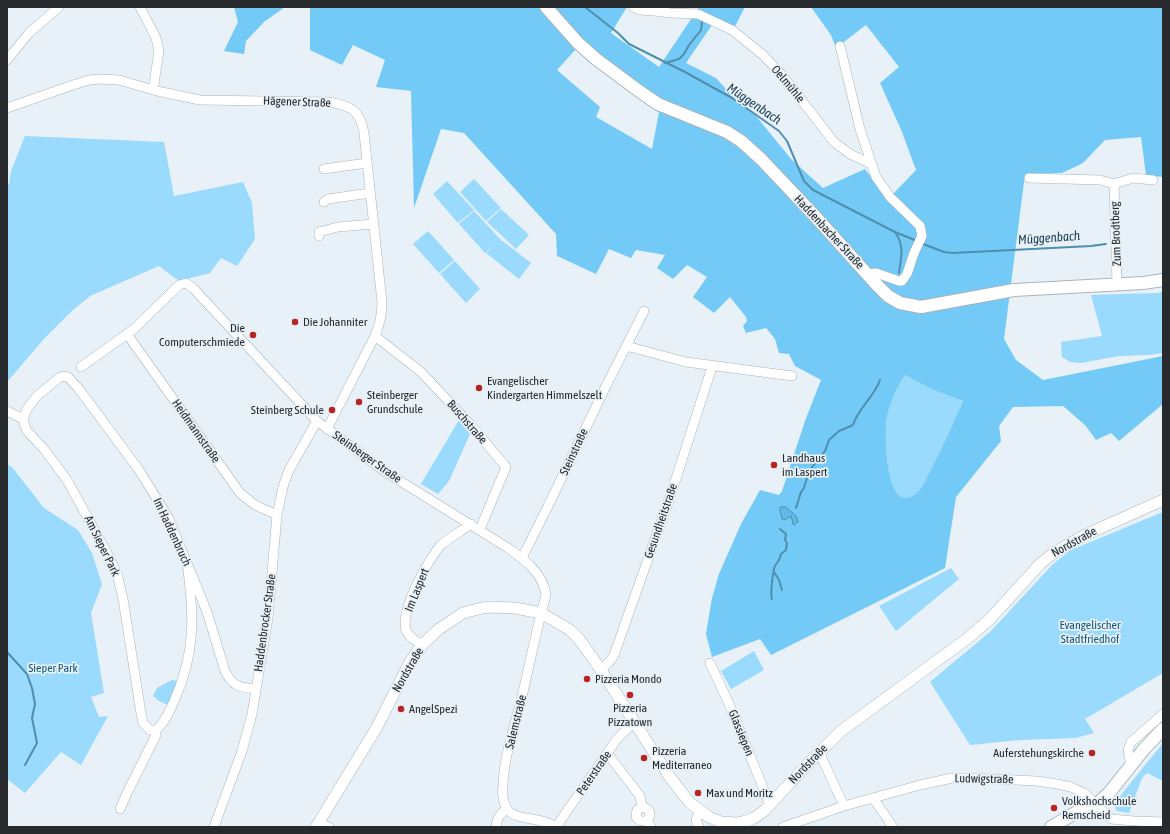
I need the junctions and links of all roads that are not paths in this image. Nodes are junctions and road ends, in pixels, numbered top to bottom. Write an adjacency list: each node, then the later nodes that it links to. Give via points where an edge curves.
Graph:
1 (59, 7): 6 (street, via 30,33)
2 (140, 7): 7 (street, via 156,38 159,51)
3 (546, 7): 19 (main road, Haddenbacher Straße, via 591,55 633,87 658,104 727,132 751,149)
4 (633, 7): 10 (street, Oelmühle, via 639,10 698,14 742,37 782,75 834,142 850,154)
5 (840, 46): 10 (street)
6 (7, 60)
7 (153, 90): 8 (street, Hägener Straße, via 118,80 89,80); 9 (street, Hägener Straße, via 200,100 319,101 347,106 355,111 361,121)
8 (7, 108)
9 (367, 164): 11 (street); 15 (street, Hägener Straße)
10 (871, 164): 19 (street, via 876,177 890,197 920,226 922,236 902,281 876,273)
11 (324, 169)
12 (1029, 178): 14 (street, Zum Brodtberg, via 1100,180)
13 (1153, 180): 14 (street, Zum Brodtberg, via 1133,178)
14 (1114, 184): 21 (street, Zum Brodtberg)
15 (370, 193): 16 (street, via 328,199); 17 (street, Hägener Straße)
16 (324, 202)
17 (373, 224): 18 (street, via 332,228 319,232); 24 (street, Hägener Straße, via 382,302 380,322)
18 (319, 236)
19 (868, 274): 21 (main road, Haddenbacher Straße, via 894,300 909,306 921,307 1014,290)
20 (1163, 280): 21 (main road, Haddenbacher Straße)
21 (1117, 284)
22 (644, 311): 25 (street, Steinstraße)
23 (127, 334): 26 (street); 31 (street, Steinberger Straße, via 179,285 187,284); 34 (street, Heidmannstraße, via 240,493 255,506)
24 (375, 336): 32 (street, Hägener Straße); 36 (street, Buschstraße, via 421,372 506,467)
25 (626, 346): 27 (street); 37 (street, Steinstraße)
26 (81, 367)
27 (712, 367): 28 (street); 42 (street, Gesundheitstraße, via 670,497 616,649 610,661)
28 (792, 376)
29 (7, 411): 30 (street)
30 (23, 419): 38 (street, Im Haddenbruch, via 37,396 63,376 68,377 152,489 168,517); 47 (street, Am Sieper Park, via 27,431 56,464 76,495 117,574 143,723 150,730)
31 (317, 421): 32 (street, Steinberger Straße); 34 (street, Haddenbrocker Straße, via 287,474)
32 (327, 429): 35 (street, Steinberger Straße, via 384,471)
33 (1163, 500): 48 (street, Nordstraße, via 1085,535 1055,552 968,638 841,731)
34 (277, 515): 43 (street, Haddenbrocker Straße, via 268,618)
35 (471, 524): 36 (street, Steinberger Straße); 40 (street, Im Laspert, via 442,545 419,578 405,622 408,634)
36 (480, 530): 37 (street, Steinberger Straße)
37 (522, 558): 39 (street, Steinberger Straße, via 544,586 546,595)
38 (187, 563): 43 (street, Im Haddenbruch, via 207,612 229,679 238,686); 47 (street, via 193,619 188,661 183,682 174,702 162,725)
39 (541, 613): 40 (street, Nordstraße, via 506,608 473,609 438,628); 42 (street, Nordstraße, via 570,630); 56 (street, Salemstraße, via 506,762 503,795)
40 (422, 645): 60 (street, Nordstraße, via 410,662)
41 (710, 663): 52 (street, Glassiepen)
42 (601, 670): 45 (street, Nordstraße)
43 (256, 689): 61 (street, Haddenbrocker Straße, via 248,731)
44 (1163, 714): 50 (street, via 1131,742 1128,750)
45 (635, 721): 49 (street, Peterstraße, via 624,730); 57 (street, Nordstraße, via 673,781 690,803)
46 (1163, 729): 50 (main road)
47 (156, 730): 55 (street, via 156,735)
48 (819, 752): 52 (street, Nordstraße); 54 (street)
49 (607, 753): 59 (street, via 640,796 642,807 649,811); 63 (street, Peterstraße)
50 (1131, 766): 53 (main road)
51 (873, 798): 53 (street, Ludwigstraße, via 952,778 976,778 1037,781 1071,787 1084,793); 54 (street, Ludwigstraße); 66 (street)
52 (770, 804): 57 (street, Nordstraße, via 754,818 737,823 721,822)
53 (1096, 805): 58 (street, Ludwigstraße, via 1111,819); 67 (main road, via 1077,812)
54 (844, 806): 65 (street, Ludwigstraße)
55 (120, 809)
56 (507, 809): 62 (street, via 500,814); 63 (street, Peterstraße, via 518,816 544,821)
57 (700, 811): 64 (street, via 696,820)
58 (1162, 822)
59 (649, 824)
60 (321, 826)
61 (214, 827)
62 (496, 827)
63 (555, 827)
64 (699, 827)
65 (783, 827)
66 (893, 827)
67 (1051, 827)

